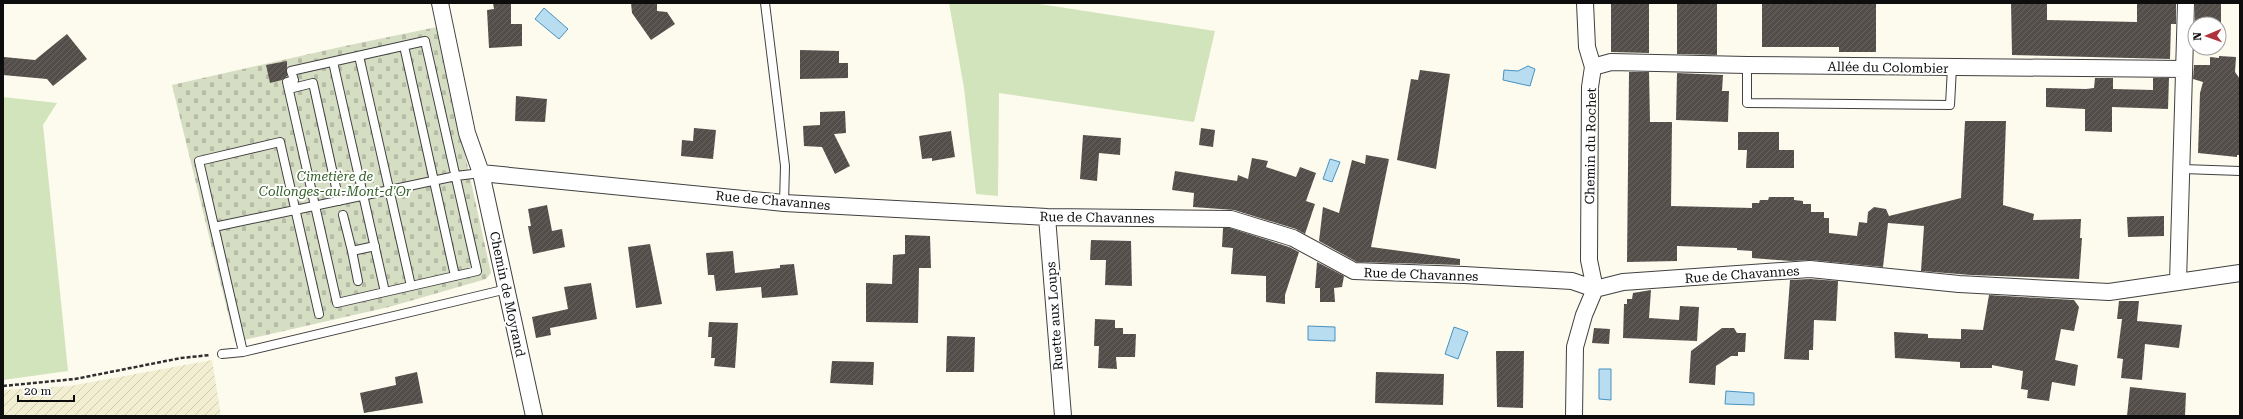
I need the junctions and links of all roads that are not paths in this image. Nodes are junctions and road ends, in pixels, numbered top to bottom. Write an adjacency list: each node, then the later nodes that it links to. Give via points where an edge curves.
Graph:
1 (440, 3): 15 (street, Chemin de Moyrand, via 467,133)
2 (765, 3): 21 (lane, via 785,166)
3 (1584, 3): 9 (street, Chemin du Rochet, via 1587,47)
4 (2186, 3): 11 (street)
5 (404, 46): 6 (lane); 16 (lane, via 425,41); 17 (lane)
6 (359, 56): 7 (lane); 18 (lane)
7 (333, 62): 12 (lane, via 291,71 294,80 287,82); 19 (lane)
8 (1747, 65): 9 (street, Allée du Colombier, via 1611,62); 10 (street, Allée du Colombier); 10 (lane, via 1747,103 1950,105)
9 (1593, 67): 34 (street, Chemin du Rochet, via 1590,87 1589,260)
10 (1952, 67): 11 (street, Allée du Colombier)
11 (2184, 69): 13 (street)
12 (289, 89): 20 (lane, via 314,83); 22 (lane)
13 (2183, 169): 14 (lane); 32 (street)
14 (2240, 171)
15 (480, 173): 16 (lane); 21 (street, Rue de Chavannes); 35 (street, Chemin de Moyrand)
16 (456, 176): 17 (lane); 30 (lane, via 477,271)
17 (434, 180): 18 (lane); 30 (lane)
18 (389, 190): 19 (lane); 33 (lane)
19 (364, 195): 20 (lane); 27 (lane)
20 (339, 201): 22 (lane)
21 (784, 203): 25 (street, Rue de Chavannes)
22 (315, 206): 23 (lane); 36 (lane, via 337,303)
23 (295, 210): 26 (lane); 26 (lane, via 280,142 199,161); 37 (lane)
24 (343, 215): 28 (lane)
25 (1047, 217): 34 (street, Rue de Chavannes, via 1231,219 1293,238 1354,272 1572,281); 41 (street, Ruette aux Loups)
26 (214, 227): 38 (lane)
27 (375, 246): 28 (lane); 36 (lane)
28 (352, 251): 31 (lane)
29 (2240, 273): 32 (street, Rue de Chavannes)
30 (455, 276): 33 (lane)
31 (358, 281)
32 (2178, 282): 34 (street, Rue de Chavannes, via 2109,292 1959,284 1810,269 1623,282)
33 (411, 286): 36 (lane)
34 (1595, 289): 42 (street, via 1575,347)
35 (507, 290): 38 (lane); 40 (street, Chemin de Moyrand)
36 (385, 292)
37 (319, 314)
38 (243, 352): 39 (lane)
39 (222, 354)
40 (534, 416)
41 (1063, 416)
42 (1574, 416)

